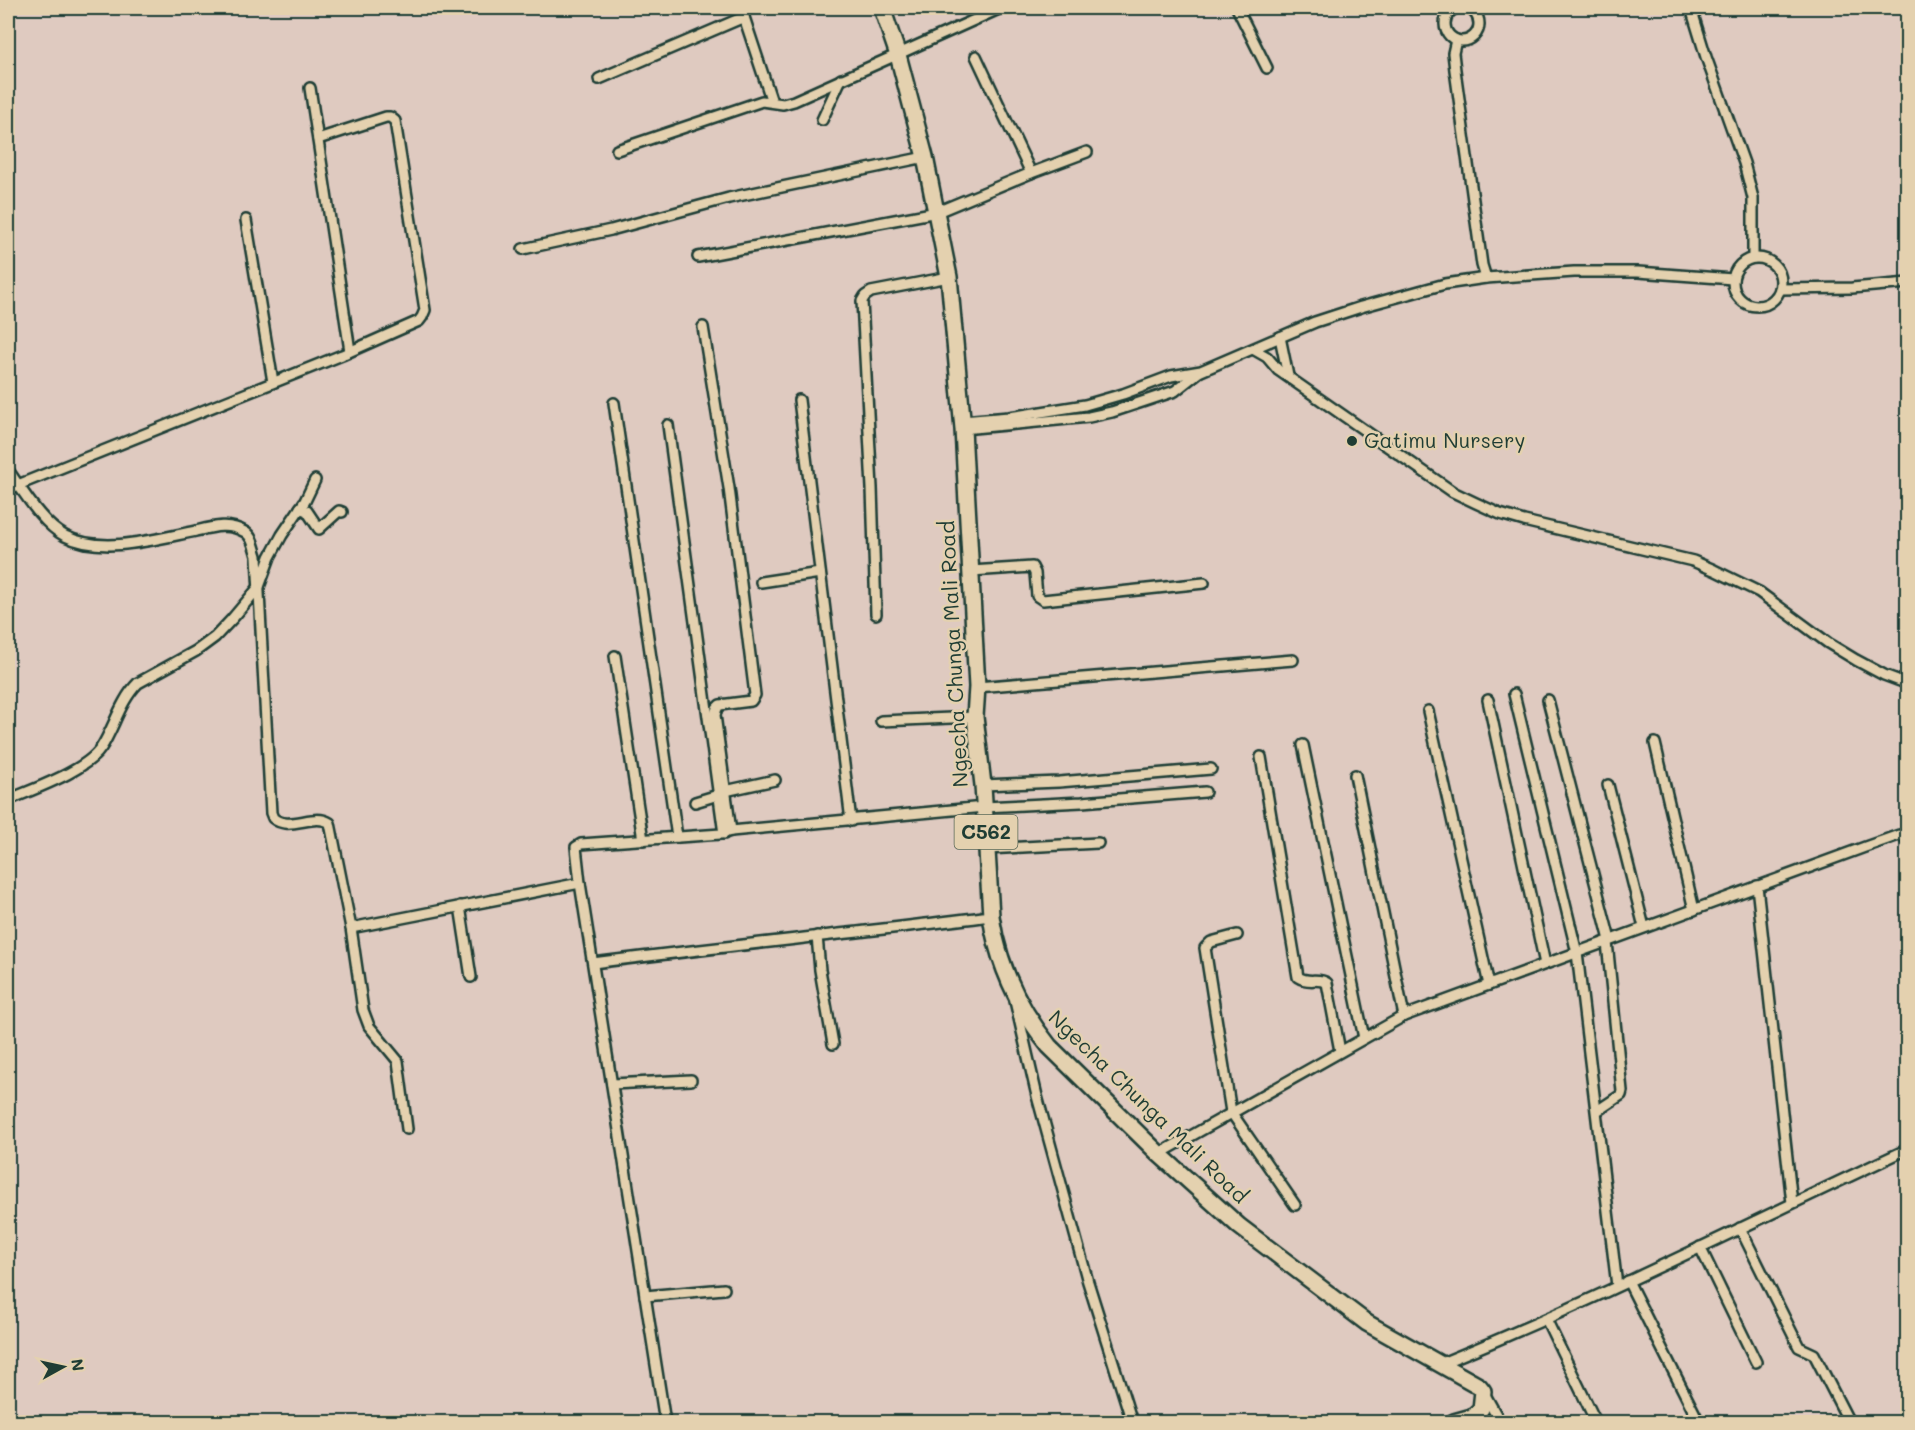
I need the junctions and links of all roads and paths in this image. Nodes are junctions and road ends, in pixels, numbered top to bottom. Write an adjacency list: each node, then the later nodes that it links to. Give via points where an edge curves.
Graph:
1 (882, 8): 7 (main road, Ngecha Chunga Mali Road / C562)
2 (1001, 8): 7 (street)
3 (1237, 8): 9 (street)
4 (1691, 8): 24 (street, via 1753,198)
5 (743, 12): 10 (street); 13 (street)
6 (1456, 40): 26 (street, via 1455,70)
7 (898, 54): 11 (street); 18 (main road, Ngecha Chunga Mali Road / C562)
8 (976, 56): 19 (street)
9 (1267, 68)
10 (599, 80)
11 (840, 80): 13 (street, via 794,101); 14 (street)
12 (310, 88): 15 (street)
13 (772, 102): 16 (street, via 762,101)
14 (822, 120)
15 (318, 139): 33 (street); 33 (street, via 386,117 395,121 425,310 419,321)
16 (617, 150)
17 (1087, 152): 19 (street)
18 (925, 157): 20 (main road, Ngecha Chunga Mali Road / C562); 22 (street, via 729,198)
19 (1031, 173): 20 (street)
20 (937, 212): 23 (street); 25 (main road, Ngecha Chunga Mali Road / C562)
21 (246, 220): 36 (street)
22 (523, 249)
23 (698, 257)
24 (1754, 258): 27 (street, via 1740,265); 29 (street, via 1775,266)
25 (949, 277): 40 (main road, Ngecha Chunga Mali Road / C562); 52 (street, via 871,292 862,301)
26 (1486, 278): 27 (street, via 1638,272); 31 (street, via 1445,284 1371,304)
27 (1733, 279): 29 (street, via 1736,295 1756,307 1772,302)
28 (1908, 283): 29 (street)
29 (1780, 288)
30 (703, 327): 72 (street, via 729,488 754,695 751,701 717,708)
31 (1280, 337): 32 (street); 35 (street)
32 (1252, 349): 34 (street); 35 (street)
33 (350, 351): 36 (street)
34 (1201, 371): 40 (street, via 1171,376 1085,405); 40 (street, via 1175,391 1112,412)
35 (1288, 376): 55 (street, via 1453,492 1476,504 1524,521 1694,561 1759,592 1828,643)
36 (273, 382): 43 (street)
37 (799, 400): 48 (street)
38 (614, 403): 78 (street)
39 (668, 424): 72 (street)
40 (962, 425): 47 (main road, Ngecha Chunga Mali Road / C562)
41 (8, 470): 43 (street)
42 (315, 480): 45 (street)
43 (17, 484): 44 (street); 51 (street, via 53,528 64,536 88,543 121,545 218,526 237,529 252,539)
44 (8, 489)
45 (300, 508): 46 (street, via 307,511 319,529); 51 (street, via 270,557)
46 (342, 512)
47 (971, 571): 50 (street, via 1032,567 1037,596 1043,600); 56 (main road, Ngecha Chunga Mali Road / C562)
48 (820, 573): 49 (street); 76 (street)
49 (761, 582)
50 (1204, 583)
51 (259, 586): 73 (street, via 215,637 131,690 103,744 90,760); 89 (street, via 271,813 280,823 330,823)
52 (876, 614)
53 (615, 656): 79 (street)
54 (1293, 660): 56 (street)
55 (1908, 684)
56 (977, 687): 61 (main road, Ngecha Chunga Mali Road / C562)
57 (1514, 694): 93 (street)
58 (1488, 700): 95 (street)
59 (1548, 700): 92 (street)
60 (1428, 711): 97 (street)
61 (975, 717): 62 (street); 69 (main road, Ngecha Chunga Mali Road / C562)
62 (881, 721)
63 (1655, 743): 86 (street)
64 (1303, 745): 100 (street)
65 (1261, 757): 102 (street, via 1298,977 1327,983)
66 (1211, 769): 69 (street)
67 (1355, 775): 99 (street)
68 (775, 780): 72 (street)
69 (983, 785): 75 (main road, Ngecha Chunga Mali Road / C562)
70 (1608, 785): 88 (street)
71 (1205, 792): 75 (street)
72 (721, 793): 74 (street); 77 (street)
73 (8, 800)
74 (695, 802)
75 (984, 807): 76 (street); 82 (main road, Ngecha Chunga Mali Road / C562)
76 (850, 821): 77 (street)
77 (727, 832): 78 (street)
78 (677, 837): 79 (street)
79 (643, 840): 83 (street, via 579,845 575,850)
80 (1098, 843): 82 (street)
81 (1908, 843): 84 (street, via 1899,835)
82 (987, 849): 87 (main road, Ngecha Chunga Mali Road / C562)
83 (580, 883): 85 (street); 94 (street)
84 (1756, 886): 86 (street); 110 (street)
85 (460, 906): 89 (street); 96 (street)
86 (1694, 910): 88 (street)
87 (990, 916): 91 (street); 98 (main road, Ngecha Chunga Mali Road / C562)
88 (1644, 927): 92 (street)
89 (351, 928): 107 (street, via 363,1010 369,1026 398,1061)
90 (1237, 935): 106 (street, via 1211,942 1205,948)
91 (818, 936): 94 (street); 101 (street)
92 (1609, 941): 93 (street); 105 (street, via 1622,1091)
93 (1577, 952): 95 (street); 105 (street)
94 (593, 963): 104 (street)
95 (1545, 964): 97 (street)
96 (471, 977)
97 (1489, 985): 99 (street)
98 (1012, 990): 109 (main road, Ngecha Chunga Mali Road / C562, via 1049,1046); 122 (street, via 1088,1282)
99 (1404, 1016): 100 (street)
100 (1364, 1038): 102 (street)
101 (833, 1044)
102 (1340, 1052): 106 (street)
103 (691, 1080): 104 (street)
104 (612, 1084): 117 (street)
105 (1597, 1111): 115 (street)
106 (1231, 1112): 109 (street); 111 (street)
107 (407, 1130)
108 (1908, 1149): 110 (street)
109 (1159, 1154): 120 (main road, Ngecha Chunga Mali Road / C562, via 1239,1226 1367,1323)
110 (1792, 1203): 112 (street)
111 (1295, 1205)
112 (1740, 1228): 113 (street); 129 (street, via 1799,1347 1814,1354)
113 (1700, 1247): 114 (street); 119 (street)
114 (1628, 1281): 115 (street); 128 (street)
115 (1617, 1286): 118 (street)
116 (724, 1289): 117 (street)
117 (645, 1296): 123 (street)
118 (1546, 1319): 120 (street); 127 (street)
119 (1756, 1362)
120 (1442, 1364): 121 (main road, Ngecha Chunga Mali Road / C562)
121 (1483, 1391): 125 (main road, via 1478,1413); 126 (street)
122 (1131, 1421): 124 (street)
123 (665, 1422)
124 (1116, 1422)
125 (1454, 1422)
126 (1500, 1422)
127 (1596, 1422)
128 (1699, 1422)
129 (1849, 1422)

